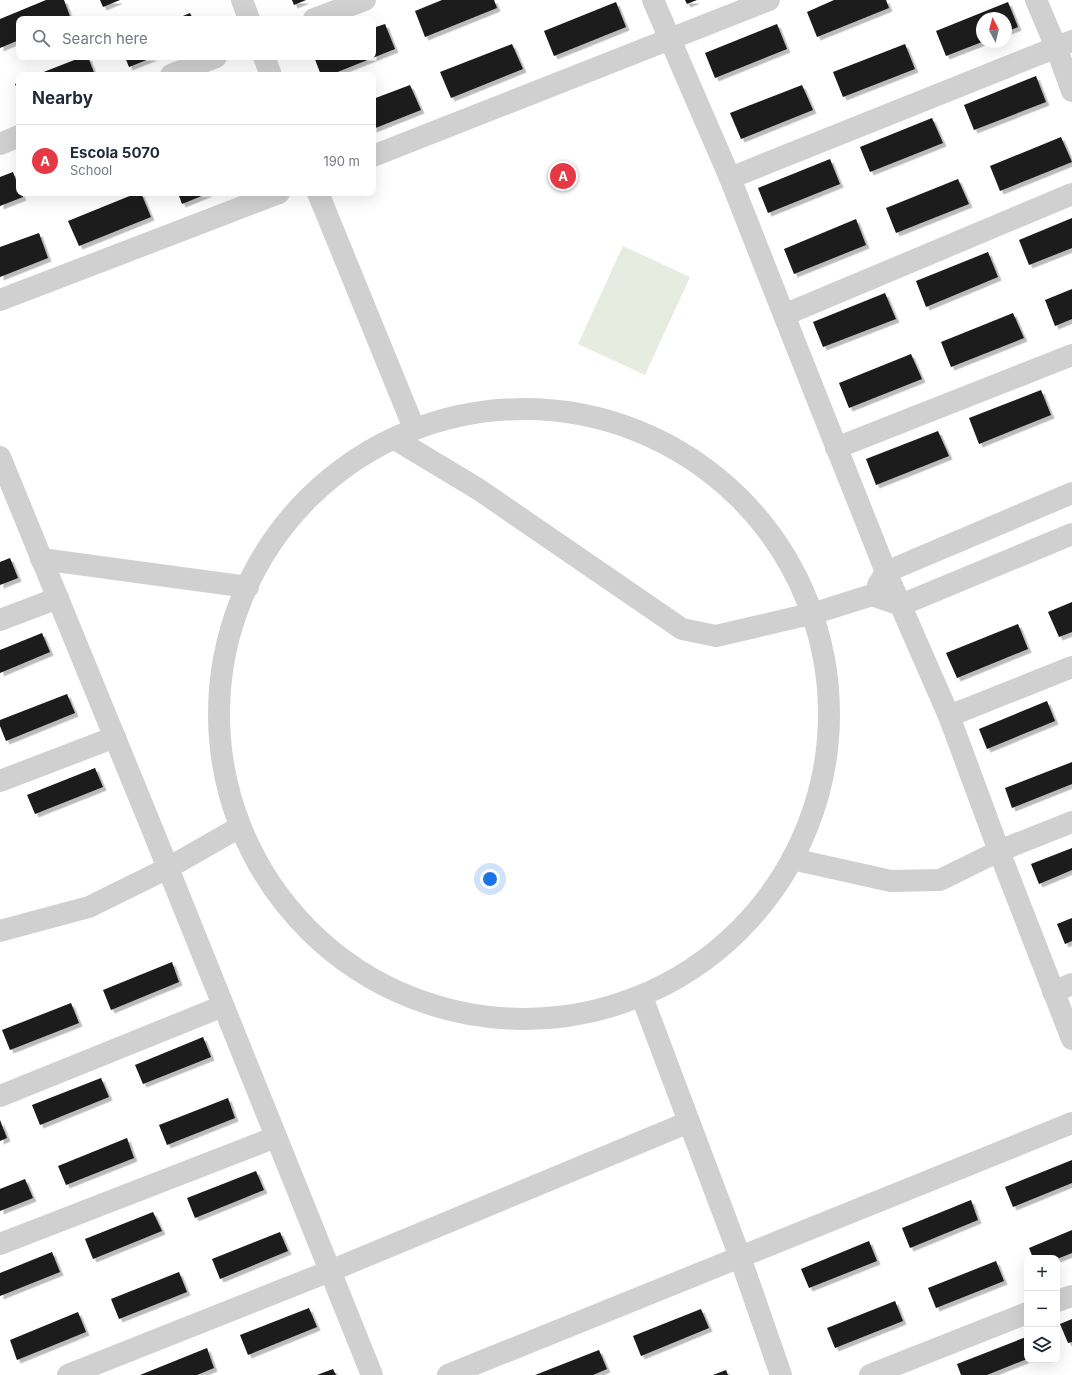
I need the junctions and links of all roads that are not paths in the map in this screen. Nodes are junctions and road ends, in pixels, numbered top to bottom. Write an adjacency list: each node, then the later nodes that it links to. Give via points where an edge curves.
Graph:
1 (242, 0): 6 (street)
2 (365, 0): 7 (street)
3 (653, 0): 8 (street)
4 (770, 0): 8 (street)
5 (1036, 0): 9 (street)
6 (248, 16)
7 (322, 16)
8 (670, 39): 17 (street); 18 (street)
9 (1064, 44): 14 (street); 18 (street)
10 (208, 60): 12 (street)
11 (265, 60): 13 (street)
12 (178, 72)
13 (271, 72)
14 (1072, 91)
15 (16, 137): 16 (street)
16 (0, 144)
17 (376, 155)
18 (730, 178): 23 (street)
19 (1072, 194): 23 (street)
20 (271, 196): 22 (street)
21 (319, 196): 25 (street)
22 (0, 300)
23 (784, 315): 27 (street)
24 (1072, 354): 27 (street)
25 (414, 428): 26 (street); 37 (street, via 510,408 608,419 663,444 697,460 769,527)
26 (395, 439): 33 (street, via 330,476 265,548); 37 (street, via 478,489 682,629 716,636)
27 (836, 448): 32 (street)
28 (1, 462): 31 (street)
29 (1072, 493): 32 (street)
30 (1072, 534): 36 (street)
31 (42, 559): 33 (street); 35 (street)
32 (886, 572): 34 (street); 36 (street)
33 (248, 587): 44 (street, via 226,637 216,733)
34 (872, 595): 36 (street); 37 (street)
35 (58, 598): 38 (street); 41 (street)
36 (901, 605): 40 (street)
37 (815, 613): 46 (street, via 832,703 821,795)
38 (0, 620)
39 (1072, 667): 40 (street)
40 (949, 716): 45 (street)
41 (115, 737): 42 (street); 47 (street)
42 (0, 781)
43 (1072, 822): 45 (street)
44 (238, 828): 47 (street); 50 (street, via 287,911 361,974 437,1006 450,1011 547,1019)
45 (999, 851): 46 (street, via 940,880 891,882); 49 (street)
46 (792, 859): 50 (street, via 783,880 722,949)
47 (168, 868): 48 (street, via 90,907); 51 (street)
48 (0, 931)
49 (1063, 988): 52 (street)
50 (642, 997): 54 (street)
51 (223, 1006): 53 (street); 56 (street)
52 (1072, 1039)
53 (0, 1096)
54 (689, 1122): 58 (street); 59 (street)
55 (1072, 1123): 58 (street)
56 (276, 1137): 57 (street); 59 (street)
57 (0, 1244)
58 (740, 1257): 65 (street); 66 (street)
59 (330, 1270): 63 (street); 64 (street)
60 (1072, 1296): 61 (street)
61 (1060, 1300)
62 (1024, 1314): 67 (street)
63 (68, 1375)
64 (372, 1375)
65 (448, 1375)
66 (781, 1375)
67 (870, 1375)

